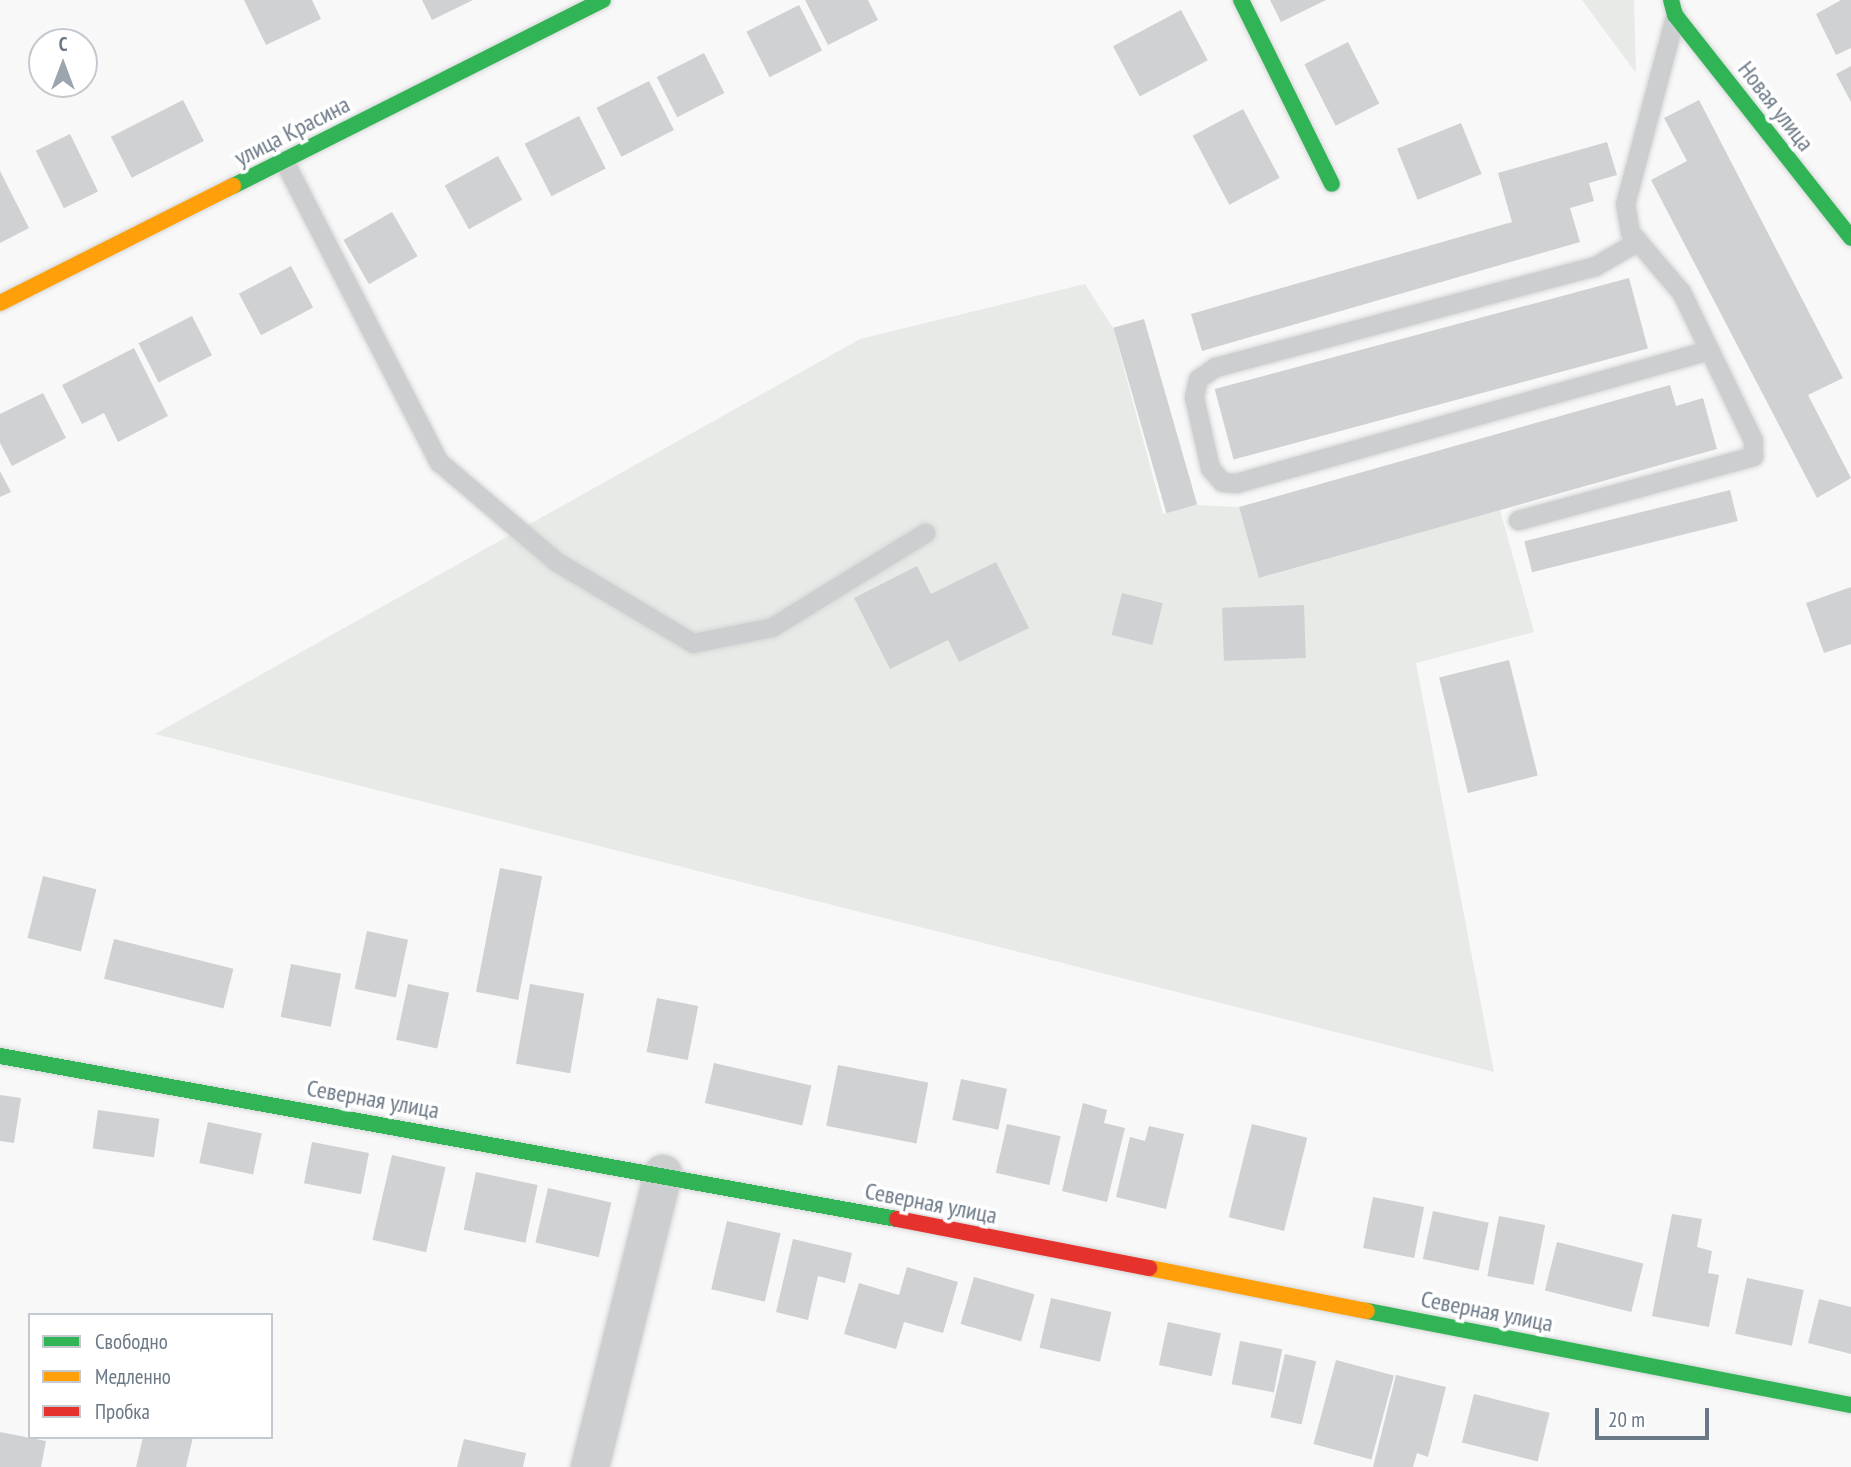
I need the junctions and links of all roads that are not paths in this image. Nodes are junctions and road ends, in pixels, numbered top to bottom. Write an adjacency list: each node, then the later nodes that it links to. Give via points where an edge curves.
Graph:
1 (603, 0): 4 (street, улица Красина)
2 (1241, 0): 5 (street)
3 (1676, 5): 6 (street, Новая улица); 7 (lane, via 1625,204)
4 (284, 161): 8 (street, улица Красина); 11 (lane, via 439,462 557,562 693,643 772,627)
5 (1332, 184)
6 (1851, 238)
7 (1638, 241): 9 (lane, via 1681,292); 9 (lane, via 1595,266 1215,367 1198,379 1194,397 1210,468 1222,482 1237,483)
8 (0, 303)
9 (1709, 350): 10 (lane, via 1752,440 1752,456)
10 (1518, 520)
11 (925, 533)
12 (0, 1056): 13 (street, Северная улица)
13 (663, 1174): 14 (street, Северная улица); 15 (street)
14 (1851, 1405)
15 (590, 1467)

